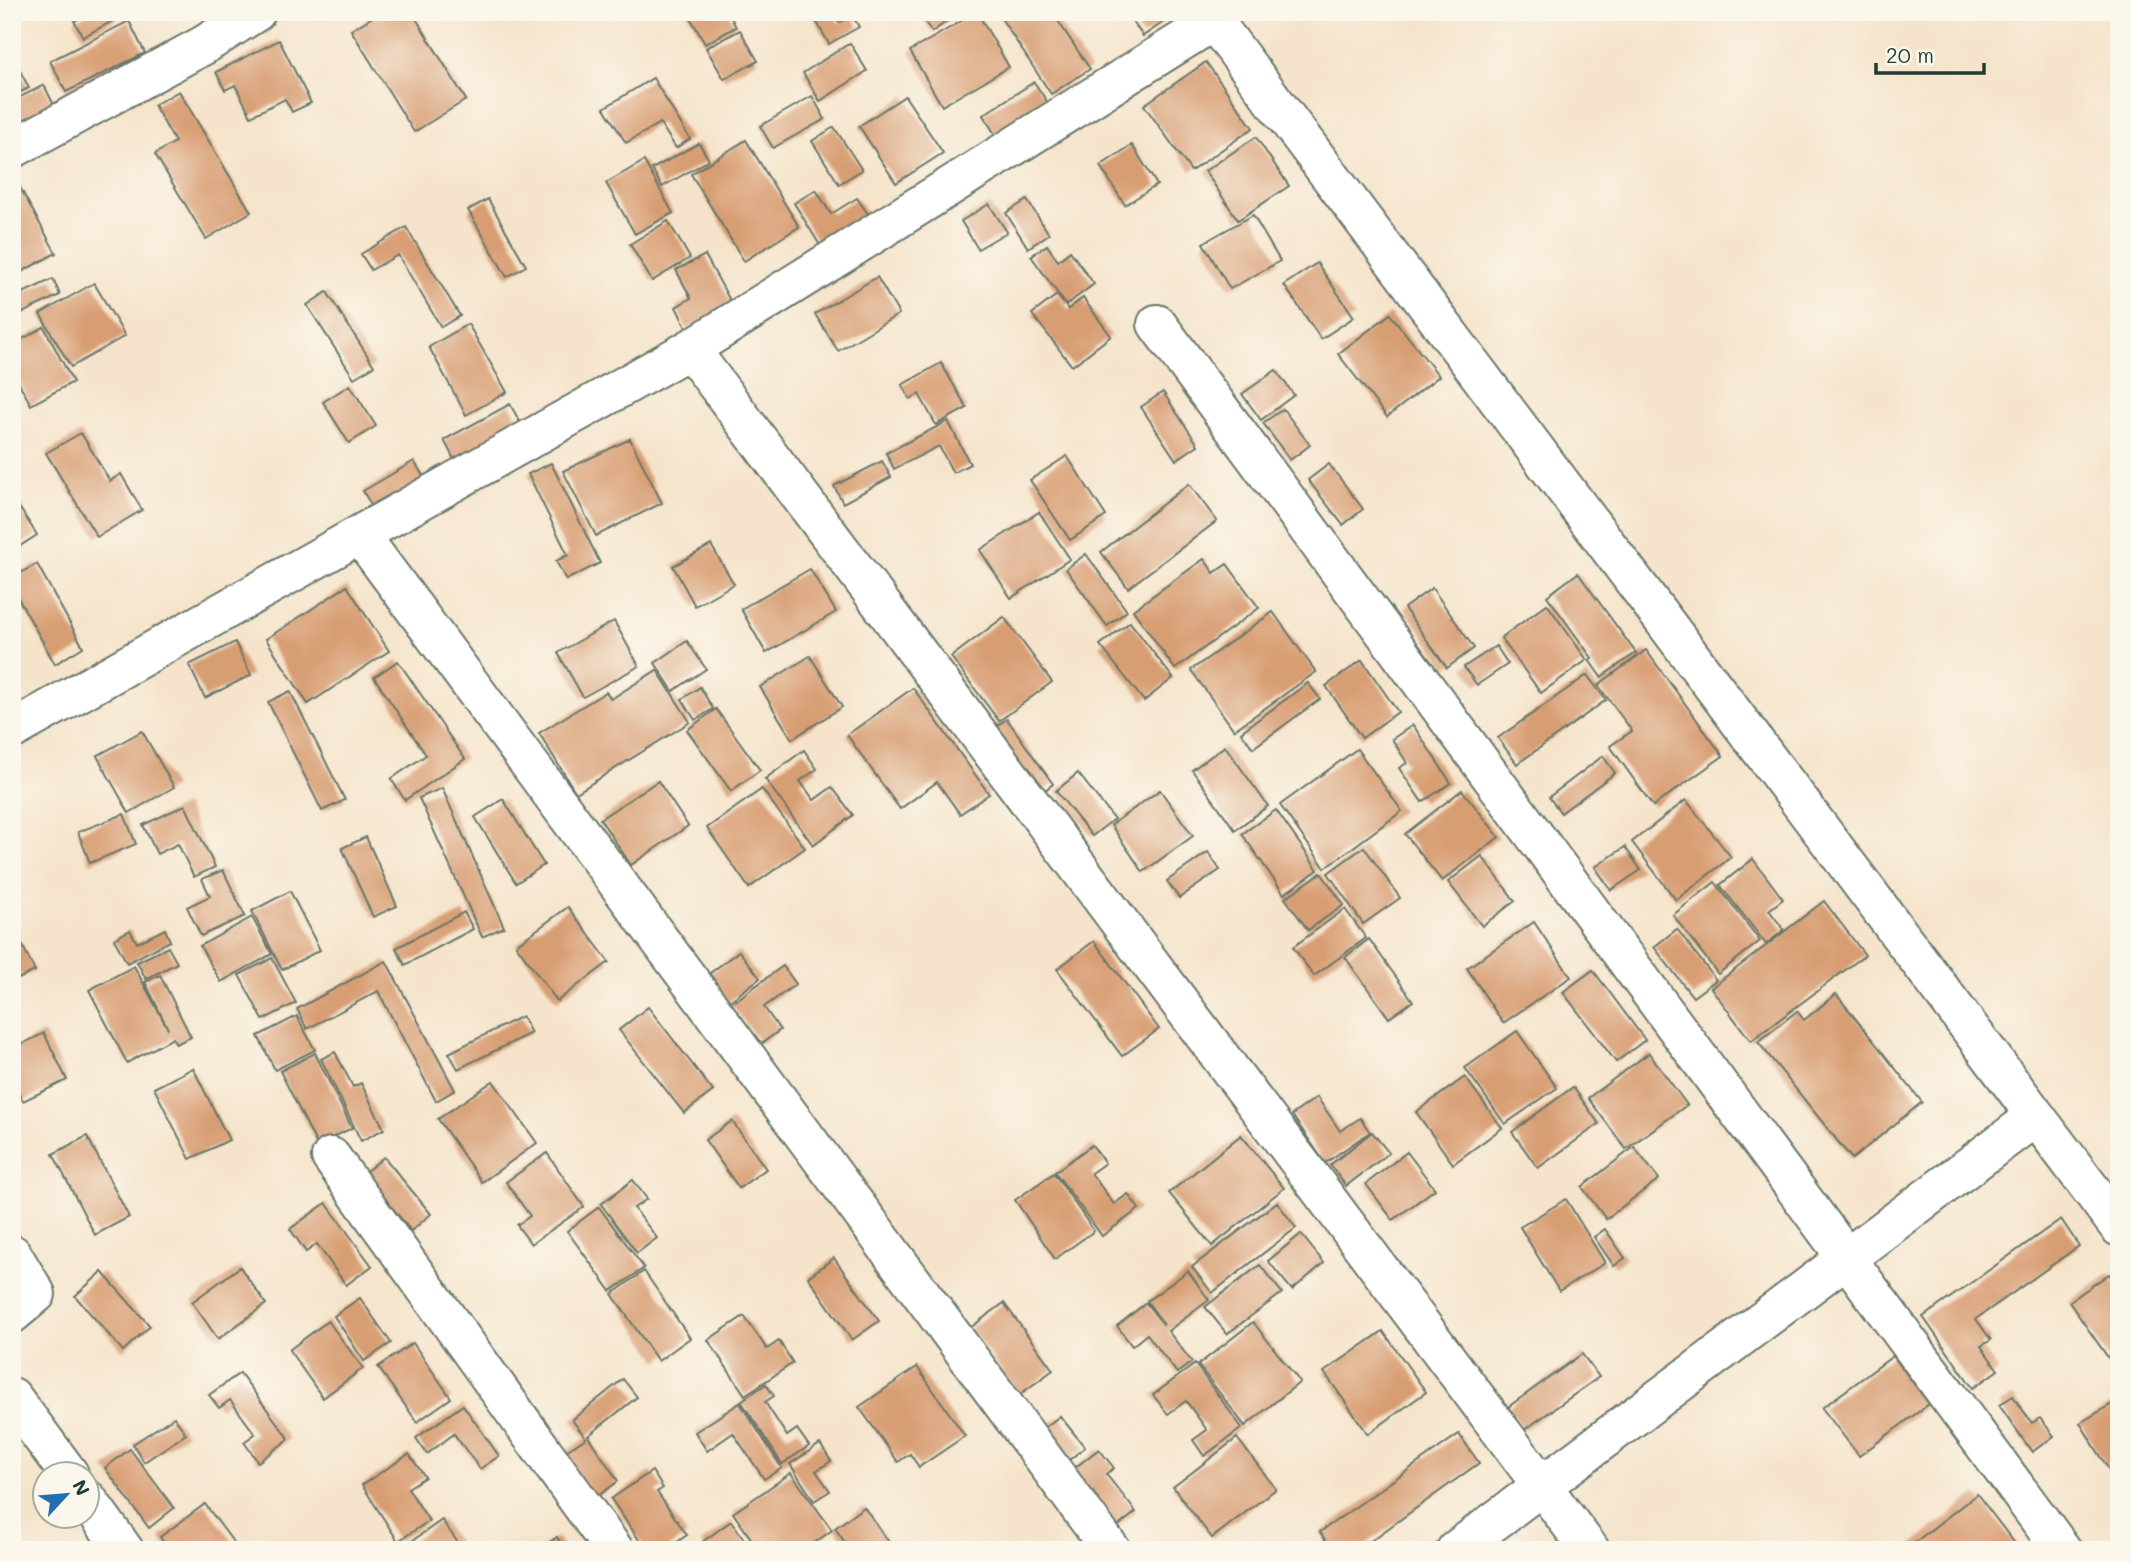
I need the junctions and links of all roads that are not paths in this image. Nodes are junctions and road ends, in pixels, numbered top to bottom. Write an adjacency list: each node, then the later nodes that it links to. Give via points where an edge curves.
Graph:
1 (256, 12): 3 (street)
2 (1211, 17): 5 (street); 8 (street)
3 (12, 149)
4 (1157, 324): 12 (street)
5 (690, 349): 6 (street); 16 (street)
6 (360, 535): 7 (street); 20 (street)
7 (12, 730)
8 (2035, 1117): 10 (street); 12 (street)
9 (331, 1157): 19 (street)
10 (2119, 1227)
11 (12, 1254): 13 (street, via 36,1294)
12 (1845, 1258): 16 (street); 23 (street)
13 (12, 1314)
14 (12, 1397): 15 (street)
15 (58, 1460)
16 (1542, 1485): 21 (street); 22 (street)
17 (102, 1519): 18 (street)
18 (124, 1550)
19 (614, 1550)
20 (1111, 1550)
21 (1456, 1550)
22 (1590, 1550)
23 (2062, 1550)

